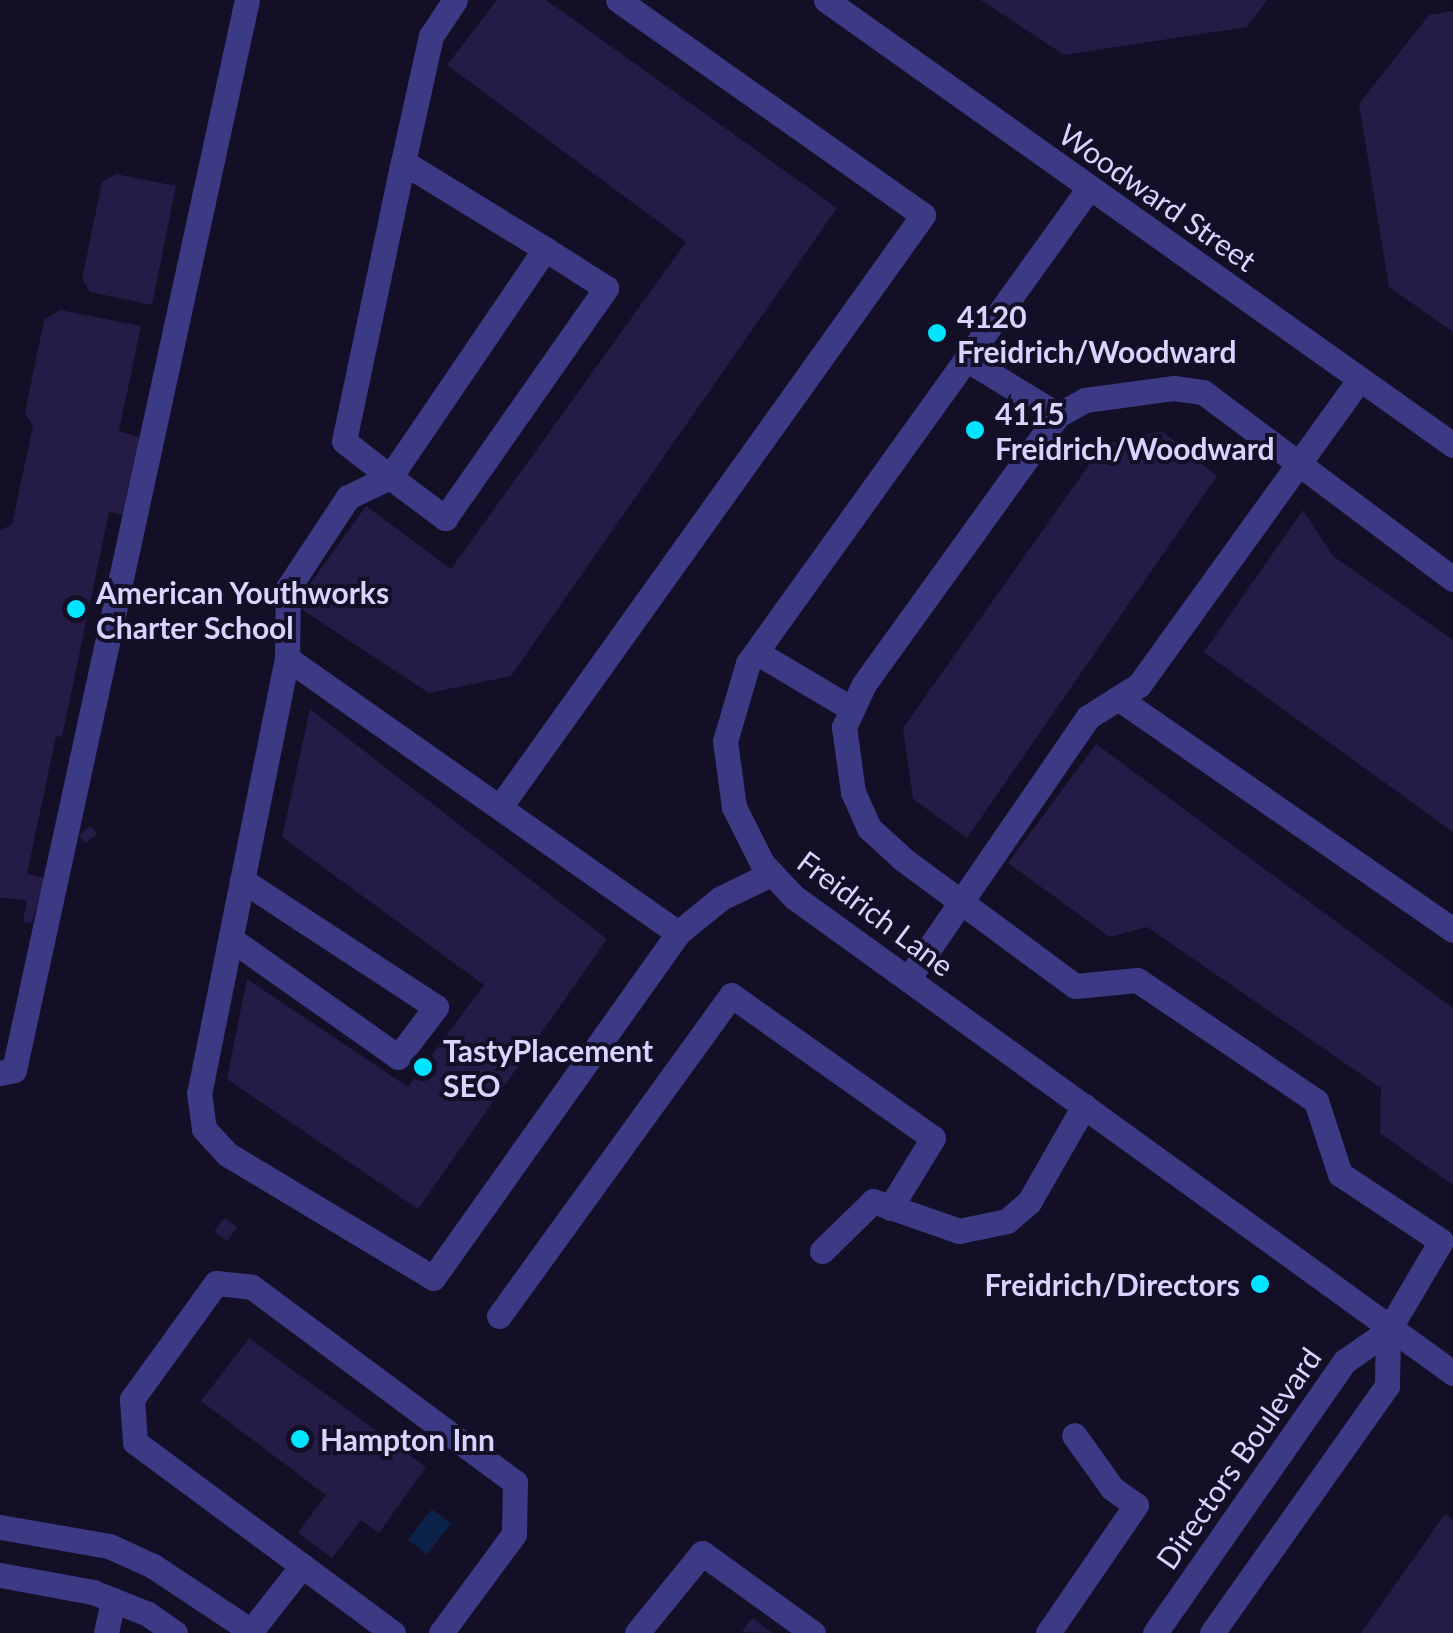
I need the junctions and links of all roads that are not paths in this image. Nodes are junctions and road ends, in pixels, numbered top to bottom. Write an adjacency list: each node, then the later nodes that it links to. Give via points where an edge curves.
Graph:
1 (247, 0): 27 (street, via 14,1070)
2 (455, 0): 5 (street, via 431,36)
3 (618, 0): 19 (street, via 923,215)
4 (826, 0): 6 (street, Woodward Street)
5 (403, 162): 7 (street); 13 (street, via 344,441)
6 (1089, 188): 8 (street, Freidrich Lane); 9 (street, Woodward Street)
7 (545, 249): 13 (street); 13 (street, via 606,288 445,518)
8 (966, 359): 10 (street); 15 (street, Freidrich Lane)
9 (1360, 379): 11 (street, Woodward Street); 12 (street)
10 (1058, 415): 12 (street, via 1085,400 1174,388 1203,392); 18 (street)
11 (1453, 445)
12 (1299, 465): 14 (street); 17 (street, via 1139,686)
13 (390, 478): 16 (street, via 348,497 288,588)
14 (1453, 579)
15 (756, 652): 18 (street); 20 (street, Freidrich Lane, via 733,699 726,764 741,827)
16 (287, 658): 19 (street); 21 (street)
17 (1118, 698): 22 (street, via 1088,717); 23 (street)
18 (852, 709): 22 (street, via 844,727 853,792 869,828)
19 (502, 804): 24 (street)
20 (771, 874): 24 (street, via 720,898); 26 (street, Freidrich Lane)
21 (242, 880): 25 (street); 25 (street, via 436,1007 398,1057)
22 (962, 901): 26 (street); 32 (street, via 1076,986 1137,980 1316,1101 1340,1174 1441,1241)
23 (1453, 930)
24 (678, 933): 25 (street, via 433,1278 227,1154 204,1128 199,1092)
25 (231, 938)
26 (908, 979): 28 (street, Freidrich Lane)
27 (0, 1073)
28 (1084, 1106): 29 (street, via 1029,1202 1007,1221 959,1232); 32 (street, Freidrich Lane)
29 (890, 1208): 30 (street, via 873,1200); 31 (street, via 933,1138 732,994)
30 (822, 1251)
31 (499, 1316)
32 (1388, 1331): 33 (street, Freidrich Lane); 47 (street, Directors Boulevard, via 1345,1361); 48 (street, via 1387,1386)
33 (1453, 1373)
34 (1074, 1435): 46 (street, via 1112,1488 1136,1506)
35 (0, 1527): 39 (street, via 109,1546 153,1566)
36 (302, 1566): 39 (street); 42 (street); 43 (street, via 136,1442 132,1400 216,1283 252,1287 516,1482 514,1534)
37 (0, 1575): 38 (street)
38 (113, 1600): 40 (street); 41 (street)
39 (252, 1632)
40 (106, 1633)
41 (175, 1633)
42 (393, 1633)
43 (441, 1633)
44 (638, 1633): 45 (street, via 702,1553)
45 (812, 1633)
46 (1048, 1633)
47 (1154, 1633)
48 (1212, 1633)

